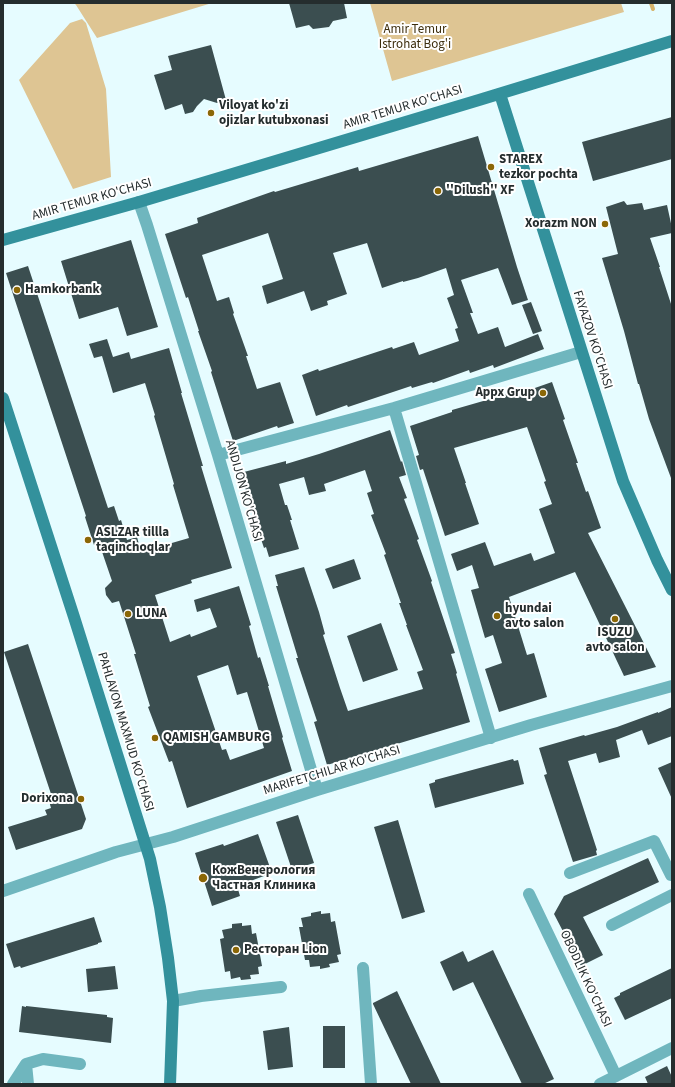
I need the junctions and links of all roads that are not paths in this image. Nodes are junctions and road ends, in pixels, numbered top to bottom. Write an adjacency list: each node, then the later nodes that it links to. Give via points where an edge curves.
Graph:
1 (672, 41): 2 (main road, AMIR TEMUR KO'CHASI)
2 (500, 94): 3 (main road, AMIR TEMUR KO'CHASI); 5 (main road, FAYAZOV KO'CHASI)
3 (139, 202): 4 (main road, AMIR TEMUR KO'CHASI); 8 (street, ANDIJON KO'CHASI)
4 (3, 240)
5 (582, 352): 7 (street); 9 (main road, FAYAZOV KO'CHASI, via 623,481)
6 (3, 398): 13 (main road, PAHLAVON MAXMUD KO'CHASI)
7 (394, 408): 8 (street); 11 (street)
8 (218, 455): 12 (street, ANDIJON KO'CHASI)
9 (672, 590)
10 (672, 686): 11 (street, MARIFETCHILAR KO'CHASI)
11 (491, 738): 12 (street, MARIFETCHILAR KO'CHASI)
12 (316, 790): 13 (street, MARIFETCHILAR KO'CHASI)
13 (145, 844): 16 (street, MARIFETCHILAR KO'CHASI); 22 (main road, PAHLAVON MAXMUD KO'CHASI, via 160,907)
14 (570, 873): 15 (street, via 654,841)
15 (672, 876)
16 (3, 891)
17 (529, 894): 26 (street, OBODLIK KO'CHASI)
18 (672, 895): 19 (street)
19 (612, 925)
20 (363, 968): 30 (street)
21 (282, 987): 22 (street)
22 (173, 1001): 29 (main road, PAHLAVON MAXMUD KO'CHASI)
23 (672, 1048): 26 (street, OBODLIK KO'CHASI)
24 (26, 1064): 25 (street, via 43,1059); 27 (street); 28 (street)
25 (80, 1064)
26 (608, 1081)
27 (12, 1084)
28 (28, 1084)
29 (170, 1084)
30 (371, 1084)

